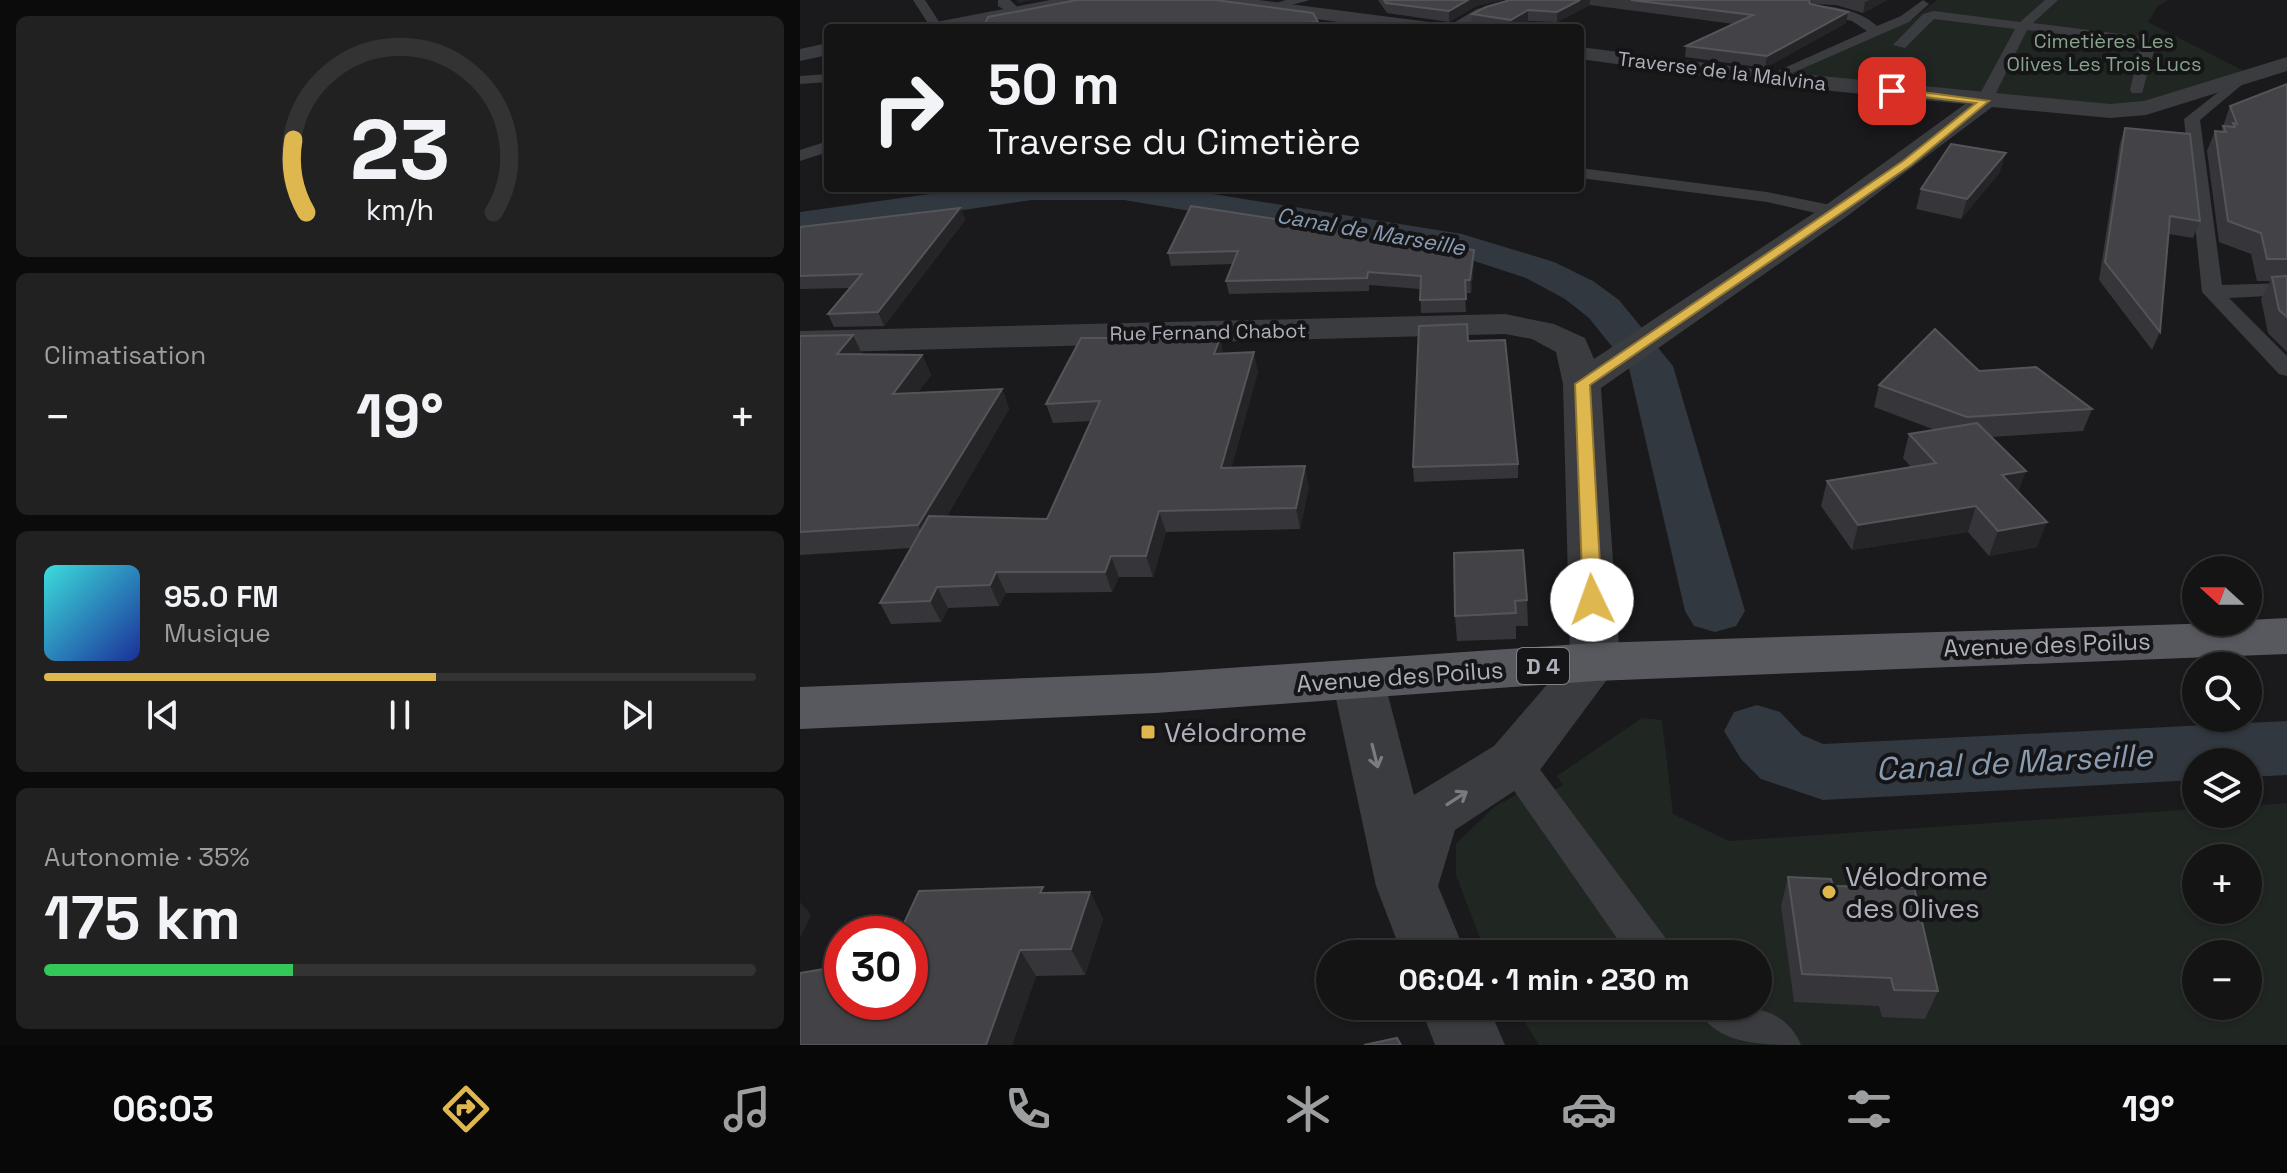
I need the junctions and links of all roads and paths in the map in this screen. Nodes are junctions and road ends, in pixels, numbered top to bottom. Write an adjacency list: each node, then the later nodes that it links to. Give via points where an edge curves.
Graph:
1 (919, 0): 11 (lane)
2 (1079, 0): 8 (street)
3 (1216, 0): 9 (street)
4 (1304, 0): 9 (lane)
5 (1529, 0): 14 (lane, via 1481,12)
6 (1927, 0): 16 (lane, via 1905,19)
7 (2052, 0): 15 (lane)
8 (1010, 6): 12 (street)
9 (1269, 7): 13 (street)
10 (1813, 9): 16 (lane, via 1854,17 1871,24)
11 (934, 24)
12 (949, 24)
13 (1399, 24)
14 (1458, 24)
15 (2023, 26): 17 (lane, via 1934,15); 26 (lane, via 2148,42); 27 (lane)
16 (1875, 32): 23 (lane)
17 (1900, 45)
18 (824, 50): 20 (street)
19 (1584, 54): 23 (street, Traverse de la Malvina)
20 (800, 55)
21 (2287, 64): 25 (street, Traverse de la Malvina)
22 (824, 78): 24 (lane)
23 (1769, 78): 27 (street, Traverse de la Malvina)
24 (800, 80)
25 (2239, 80): 27 (street, Traverse de la Malvina, via 2146,108 2110,111); 33 (lane, via 2192,119)
26 (2137, 90)
27 (1984, 101): 31 (street)
28 (824, 147): 29 (lane)
29 (800, 156)
30 (1584, 174): 31 (lane, via 1767,197)
31 (1838, 212): 36 (street)
32 (2287, 289): 33 (lane)
33 (2212, 292): 35 (lane)
34 (800, 342): 36 (street, Rue Fernand Chabot, via 1505,324 1542,331 1572,346)
35 (2287, 369)
36 (1598, 372): 38 (street)
37 (2287, 636): 38 (main road, Avenue des Poilus / D 4)
38 (1595, 662): 39 (main road, Avenue des Poilus / D 4); 41 (street)
39 (1358, 680): 40 (main road, Avenue des Poilus / D 4); 42 (street, one-way to 42)
40 (800, 708)
41 (1514, 762): 42 (street, one-way to 41, via 1430,815); 44 (lane)
42 (1407, 886): 43 (street)
43 (1428, 940)
44 (1642, 940)
45 (1460, 1020): 47 (street)
46 (1739, 1020): 48 (lane)
47 (1470, 1045)
48 (1779, 1045)

